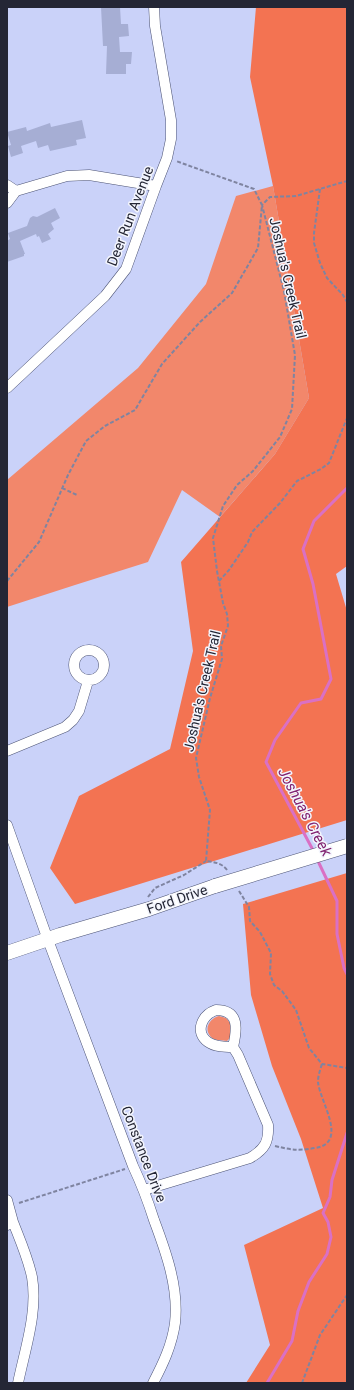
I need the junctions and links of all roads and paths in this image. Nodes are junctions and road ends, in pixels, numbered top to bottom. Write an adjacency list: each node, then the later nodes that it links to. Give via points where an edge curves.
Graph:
1 (154, 7): 2 (street, Deer Run Avenue, via 171,120)
2 (167, 158): 4 (street, Deer Run Avenue); 8 (path, via 254,190)
3 (347, 181): 6 (path, Joshua's Creek Trail)
4 (156, 186): 5 (street, via 89,175 67,176); 10 (street, Deer Run Avenue, via 126,269 118,280 105,296)
5 (11, 188): 7 (street)
6 (320, 189): 8 (path, Joshua's Creek Trail, via 296,196 270,197); 9 (path, via 314,243 327,278 344,295)
7 (7, 203)
8 (262, 205): 12 (path, via 258,248 232,294 200,322 162,364 135,410 105,426 86,441); 15 (path, Joshua's Creek Trail, via 284,291 295,355 292,409 280,437 237,485 223,506 213,538)
9 (347, 302)
10 (7, 388)
11 (347, 418): 15 (path, via 329,462 297,481 252,532 248,542)
12 (62, 488): 13 (path); 14 (path, via 39,542)
13 (77, 495)
14 (7, 580)
15 (219, 581): 20 (path, Joshua's Creek Trail, via 228,626 221,646 222,659 196,758 199,777 210,810)
16 (88, 681): 17 (street, via 79,711 65,728)
17 (7, 751)
18 (7, 825): 24 (street, Constance Drive)
19 (347, 846): 23 (main road, Ford Drive, bridge)
20 (206, 861): 21 (path, via 224,866); 23 (path, via 184,875 155,888 148,896)
21 (228, 873)
22 (236, 887): 27 (path, via 249,907 250,921 260,932 271,953 270,974 274,985 282,991 296,1010 309,1048)
23 (149, 909): 24 (main road, Ford Drive)
24 (48, 940): 25 (main road, Ford Drive); 30 (street, Constance Drive)
25 (7, 953)
26 (233, 1047): 29 (street, via 268,1125 269,1135)
27 (322, 1064): 28 (path); 29 (path, via 318,1083 332,1132 327,1144 300,1151)
28 (347, 1068)
29 (266, 1143): 31 (street, via 260,1152 250,1158)
30 (134, 1166): 31 (street, Constance Drive); 32 (path)
31 (144, 1190): 36 (street, Constance Drive, via 166,1249 175,1299 175,1322 171,1342)
32 (8, 1203): 33 (street)
33 (10, 1223): 35 (street, via 28,1261 34,1294 33,1312)
34 (347, 1295): 37 (path, via 320,1335)
35 (18, 1383)
36 (153, 1383)
37 (302, 1383)

